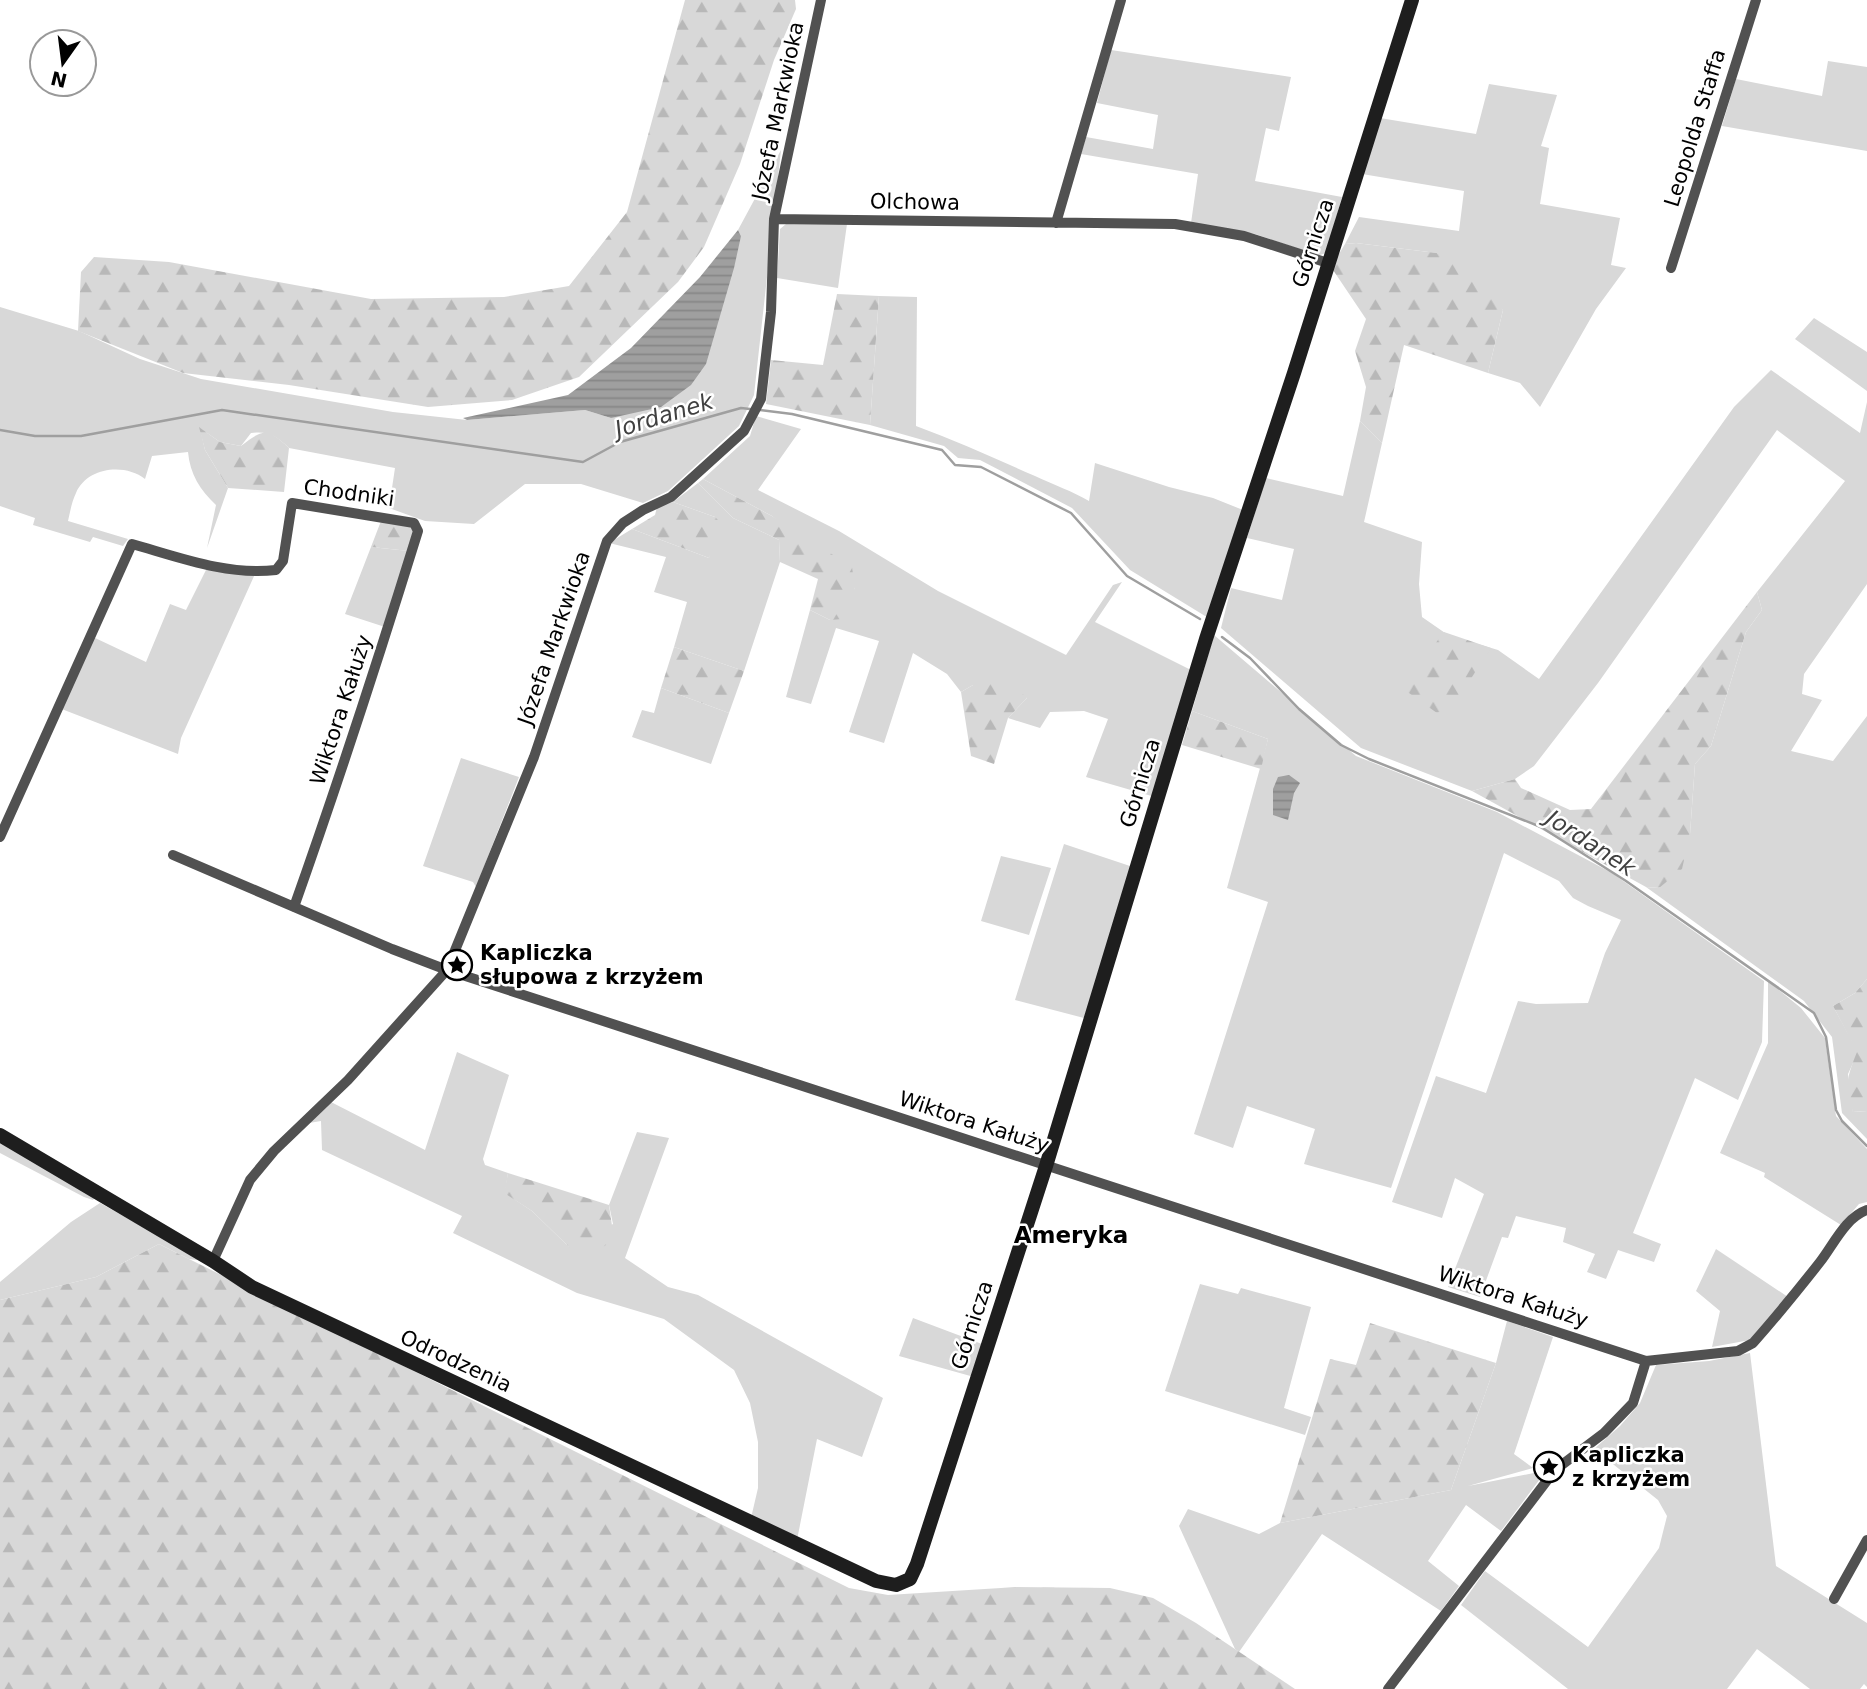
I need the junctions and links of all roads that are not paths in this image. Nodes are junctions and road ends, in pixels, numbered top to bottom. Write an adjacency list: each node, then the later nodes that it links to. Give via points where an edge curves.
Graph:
1 (821, 0): 5 (street, Józefa Markwioka)
2 (1121, 0): 6 (street)
3 (1412, 0): 7 (street, Górnicza)
4 (1756, 0): 8 (street, Leopolda Staffa)
5 (774, 219): 6 (street, Olchowa); 13 (street, Józefa Markwioka, via 771,312 759,402 744,431 671,497 623,523 607,541 534,757)
6 (1056, 223): 7 (street, Olchowa, via 1175,224 1244,236)
7 (1328, 263): 15 (street, Górnicza, via 1206,639)
8 (1671, 268)
9 (414, 523): 10 (street, Chodniki, via 292,503 283,561 276,570 263,572 205,564 132,544); 12 (street, Wiktora Kałuży, via 418,531 384,640)
10 (0, 837)
11 (173, 855): 12 (street, Wiktora Kałuży)
12 (294, 907): 13 (street, Wiktora Kałuży)
13 (447, 970): 15 (street, Wiktora Kałuży); 17 (street, Józefa Markwioka, via 250,1180)
14 (0, 1135): 17 (street, Odrodzenia)
15 (1046, 1166): 18 (street, Wiktora Kałuży); 20 (street, Górnicza)
16 (1867, 1210): 18 (street, via 1858,1213 1841,1232 1776,1317 1746,1348)
17 (213, 1261): 20 (street, Odrodzenia, via 252,1287 876,1581 896,1585)
18 (1646, 1361): 22 (street, via 1633,1403 1604,1433 1555,1470)
19 (1867, 1540): 21 (street)
20 (910, 1579)
21 (1834, 1599)
22 (1388, 1689)

